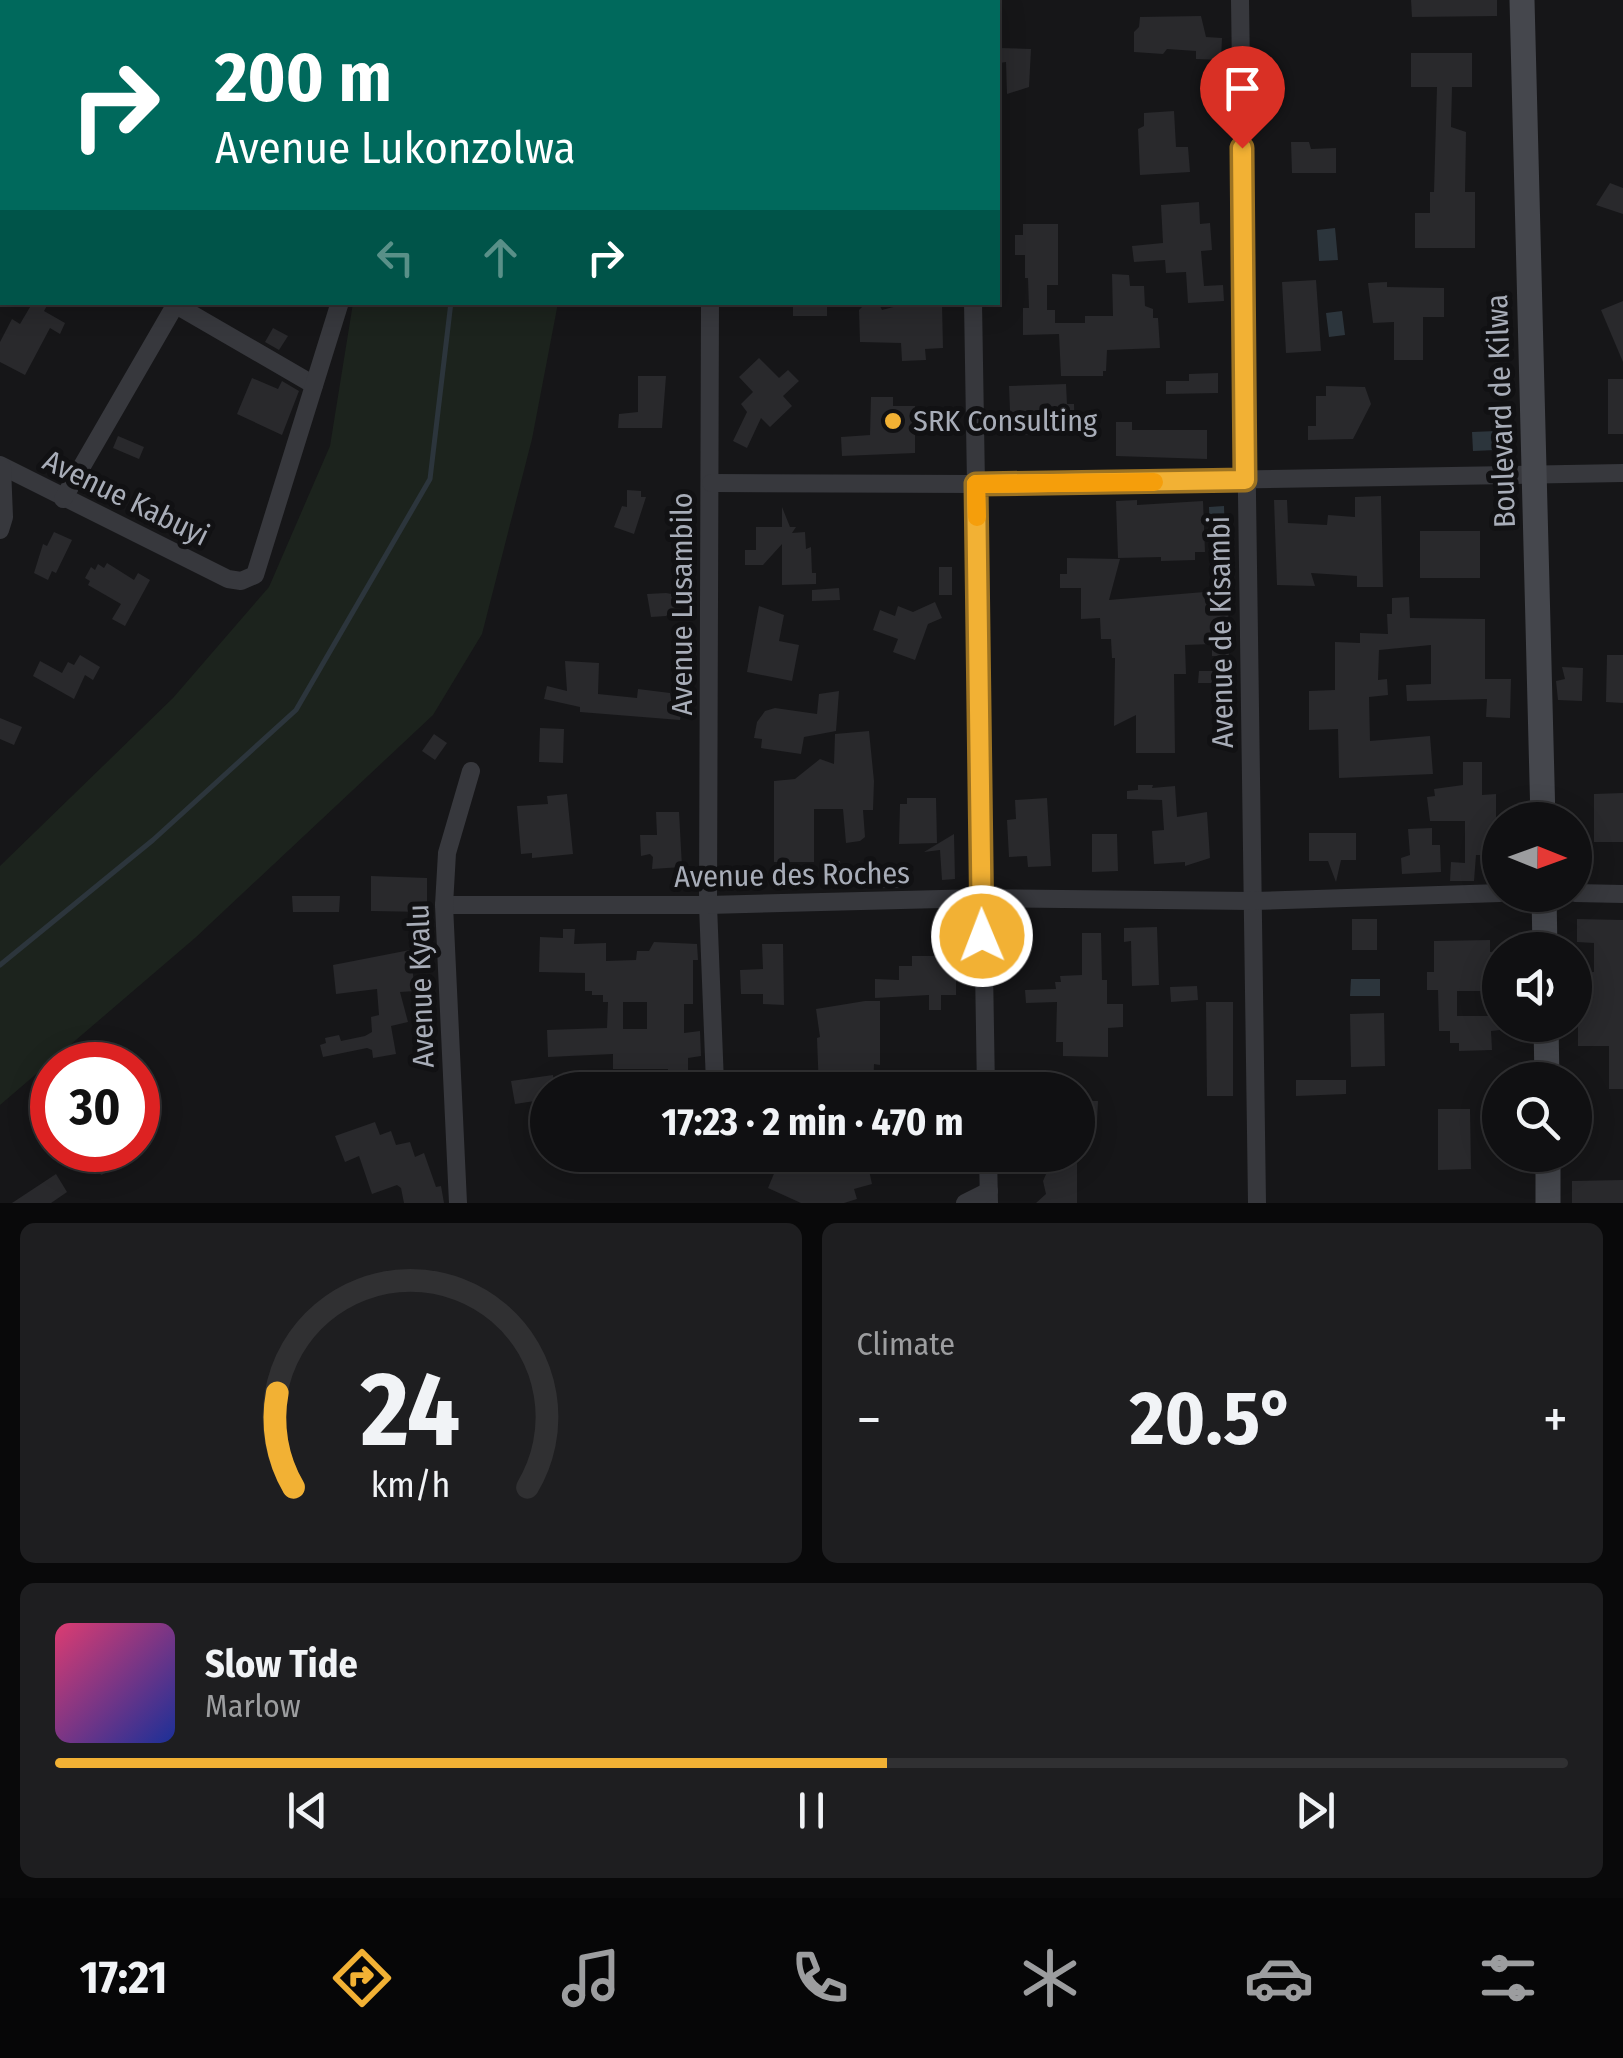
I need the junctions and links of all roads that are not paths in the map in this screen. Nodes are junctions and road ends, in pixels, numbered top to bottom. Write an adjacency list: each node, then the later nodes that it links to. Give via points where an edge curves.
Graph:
1 (1240, 0): 12 (street, Avenue de Kisambi)
2 (1522, 0): 11 (street, Boulevard de Kilwa)
3 (176, 305): 15 (street)
4 (179, 305): 8 (street)
5 (339, 305): 8 (street)
6 (710, 305): 13 (street, Avenue Lusambilo)
7 (973, 305): 14 (street)
8 (314, 385): 15 (street, Avenue Kabuyi, via 255,574 228,579)
9 (1, 466): 15 (street, Avenue Kabuyi); 16 (street)
10 (1623, 473): 11 (street)
11 (1536, 474): 12 (street); 18 (street, Boulevard de Kilwa)
12 (1245, 480): 14 (street); 23 (street, Avenue de Kisambi)
13 (711, 484): 14 (street); 25 (street, Avenue Lusambilo)
14 (976, 484): 22 (street)
15 (63, 499)
16 (0, 530)
17 (472, 771): 24 (street, Avenue Kyalu, via 446,852)
18 (1543, 802)
19 (1592, 893): 21 (street)
20 (1482, 894): 23 (street, Avenue des Roches)
21 (1623, 894)
22 (981, 898): 23 (street, Avenue des Roches); 25 (street, Avenue des Roches); 27 (street)
23 (1253, 900): 33 (street, Avenue de Kisambi)
24 (444, 905): 25 (street, Avenue des Roches); 31 (street, Avenue Kyalu)
25 (708, 905): 26 (street, Avenue Lusambilo)
26 (714, 1072)
27 (986, 1072)
28 (988, 1172): 30 (street)
29 (1548, 1172): 34 (street)
30 (989, 1197): 32 (street)
31 (458, 1203)
32 (964, 1203)
33 (1257, 1203)
34 (1548, 1203)

